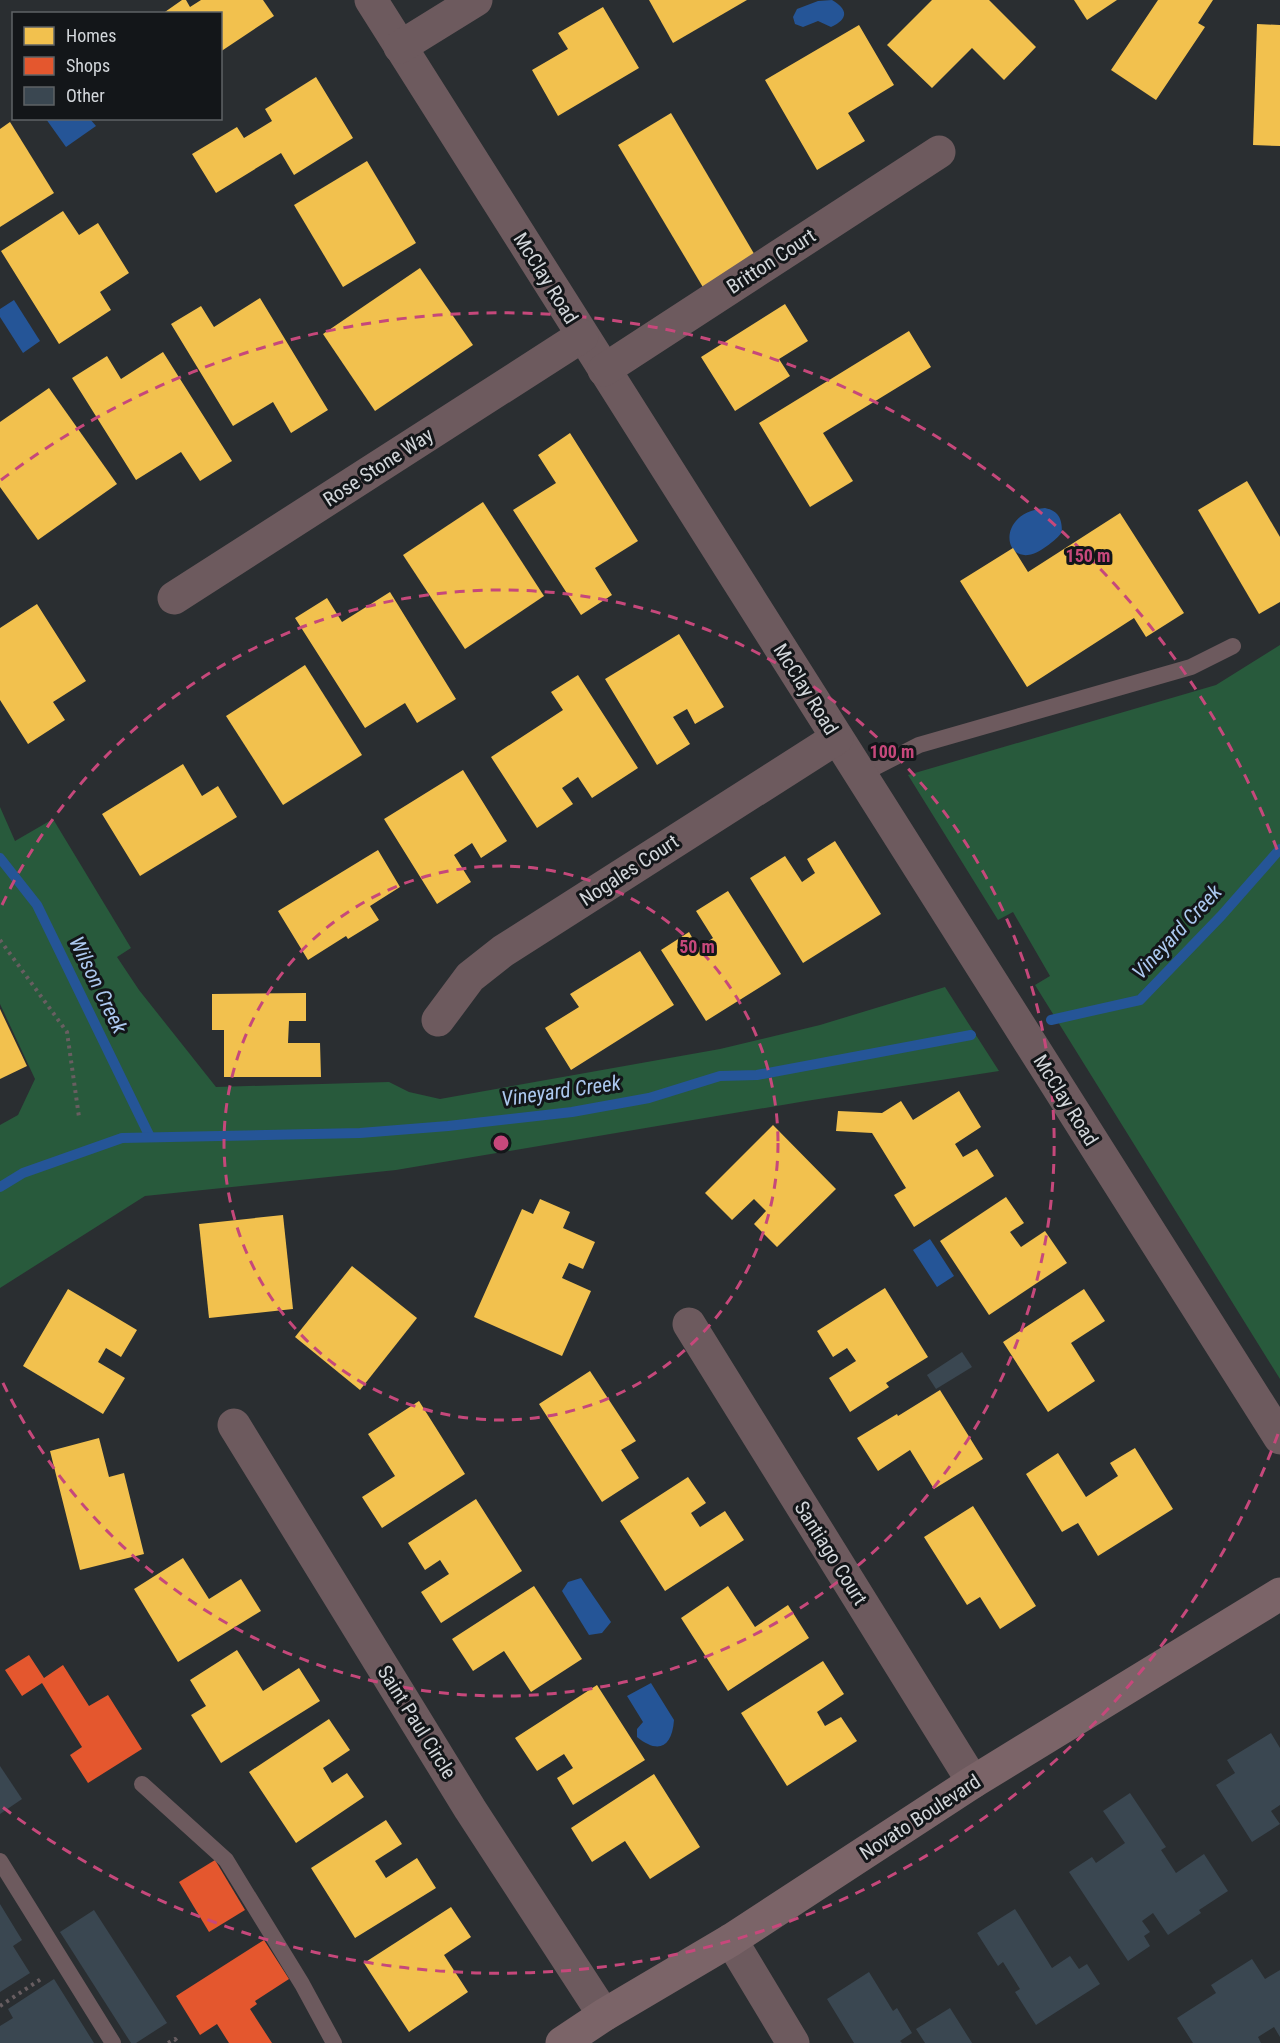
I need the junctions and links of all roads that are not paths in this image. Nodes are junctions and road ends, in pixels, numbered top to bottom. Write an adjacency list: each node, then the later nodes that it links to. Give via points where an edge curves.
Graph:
1 (371, 0): 3 (street, McClay Road)
2 (476, 0): 3 (street)
3 (400, 47): 5 (street, McClay Road)
4 (939, 152): 6 (street, Britton Court)
5 (582, 336): 6 (street, McClay Road); 7 (street, Rose Stone Way)
6 (604, 370): 9 (street, McClay Road)
7 (174, 598)
8 (1233, 646): 10 (lane, via 1191,668 919,745)
9 (837, 738): 10 (street, McClay Road); 11 (street, Nogales Court, via 503,951 470,977)
10 (860, 775): 14 (street, McClay Road)
11 (438, 1020)
12 (689, 1324): 16 (street, Santiago Court)
13 (234, 1425): 20 (street, Saint Paul Circle, via 470,1809)
14 (1280, 1438)
15 (1280, 1594): 16 (main road, Novato Boulevard)
16 (973, 1782): 19 (main road, Novato Boulevard)
17 (142, 1784): 22 (lane, via 226,1860)
18 (0, 1860): 21 (lane)
19 (730, 1940): 20 (main road, Novato Boulevard); 24 (street)
20 (604, 2015): 23 (main road, Novato Boulevard)
21 (113, 2043)
22 (334, 2043)
23 (562, 2043)
24 (793, 2043)

